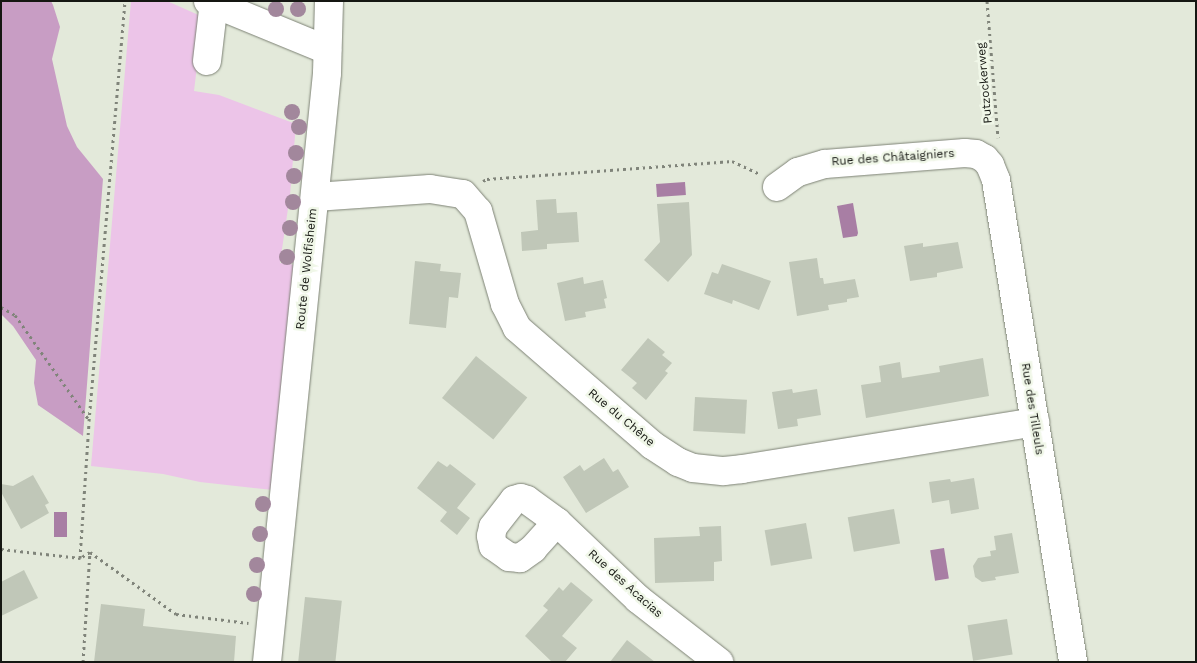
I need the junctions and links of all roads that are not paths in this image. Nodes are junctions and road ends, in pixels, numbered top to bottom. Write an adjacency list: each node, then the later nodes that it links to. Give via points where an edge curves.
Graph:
1 (330, 1): 3 (street, Route de Wolfisheim)
2 (212, 2): 3 (street); 4 (street)
3 (328, 50): 7 (street, Route de Wolfisheim)
4 (207, 61)
5 (985, 159): 6 (street, Rue des Châtaigniers, via 964,153 825,164 798,172); 8 (street, Rue des Tilleuls, via 996,180)
6 (777, 187)
7 (315, 197): 8 (street, Rue du Chêne, via 430,189 463,194 478,211 507,309 517,328 652,445 678,462 701,469 742,469); 10 (street, Route de Wolfisheim)
8 (1034, 422): 12 (street, Rue des Tilleuls)
9 (557, 522): 11 (street, Rue des Acacias, via 638,599)
10 (267, 662)
11 (719, 662)
12 (1073, 662)

